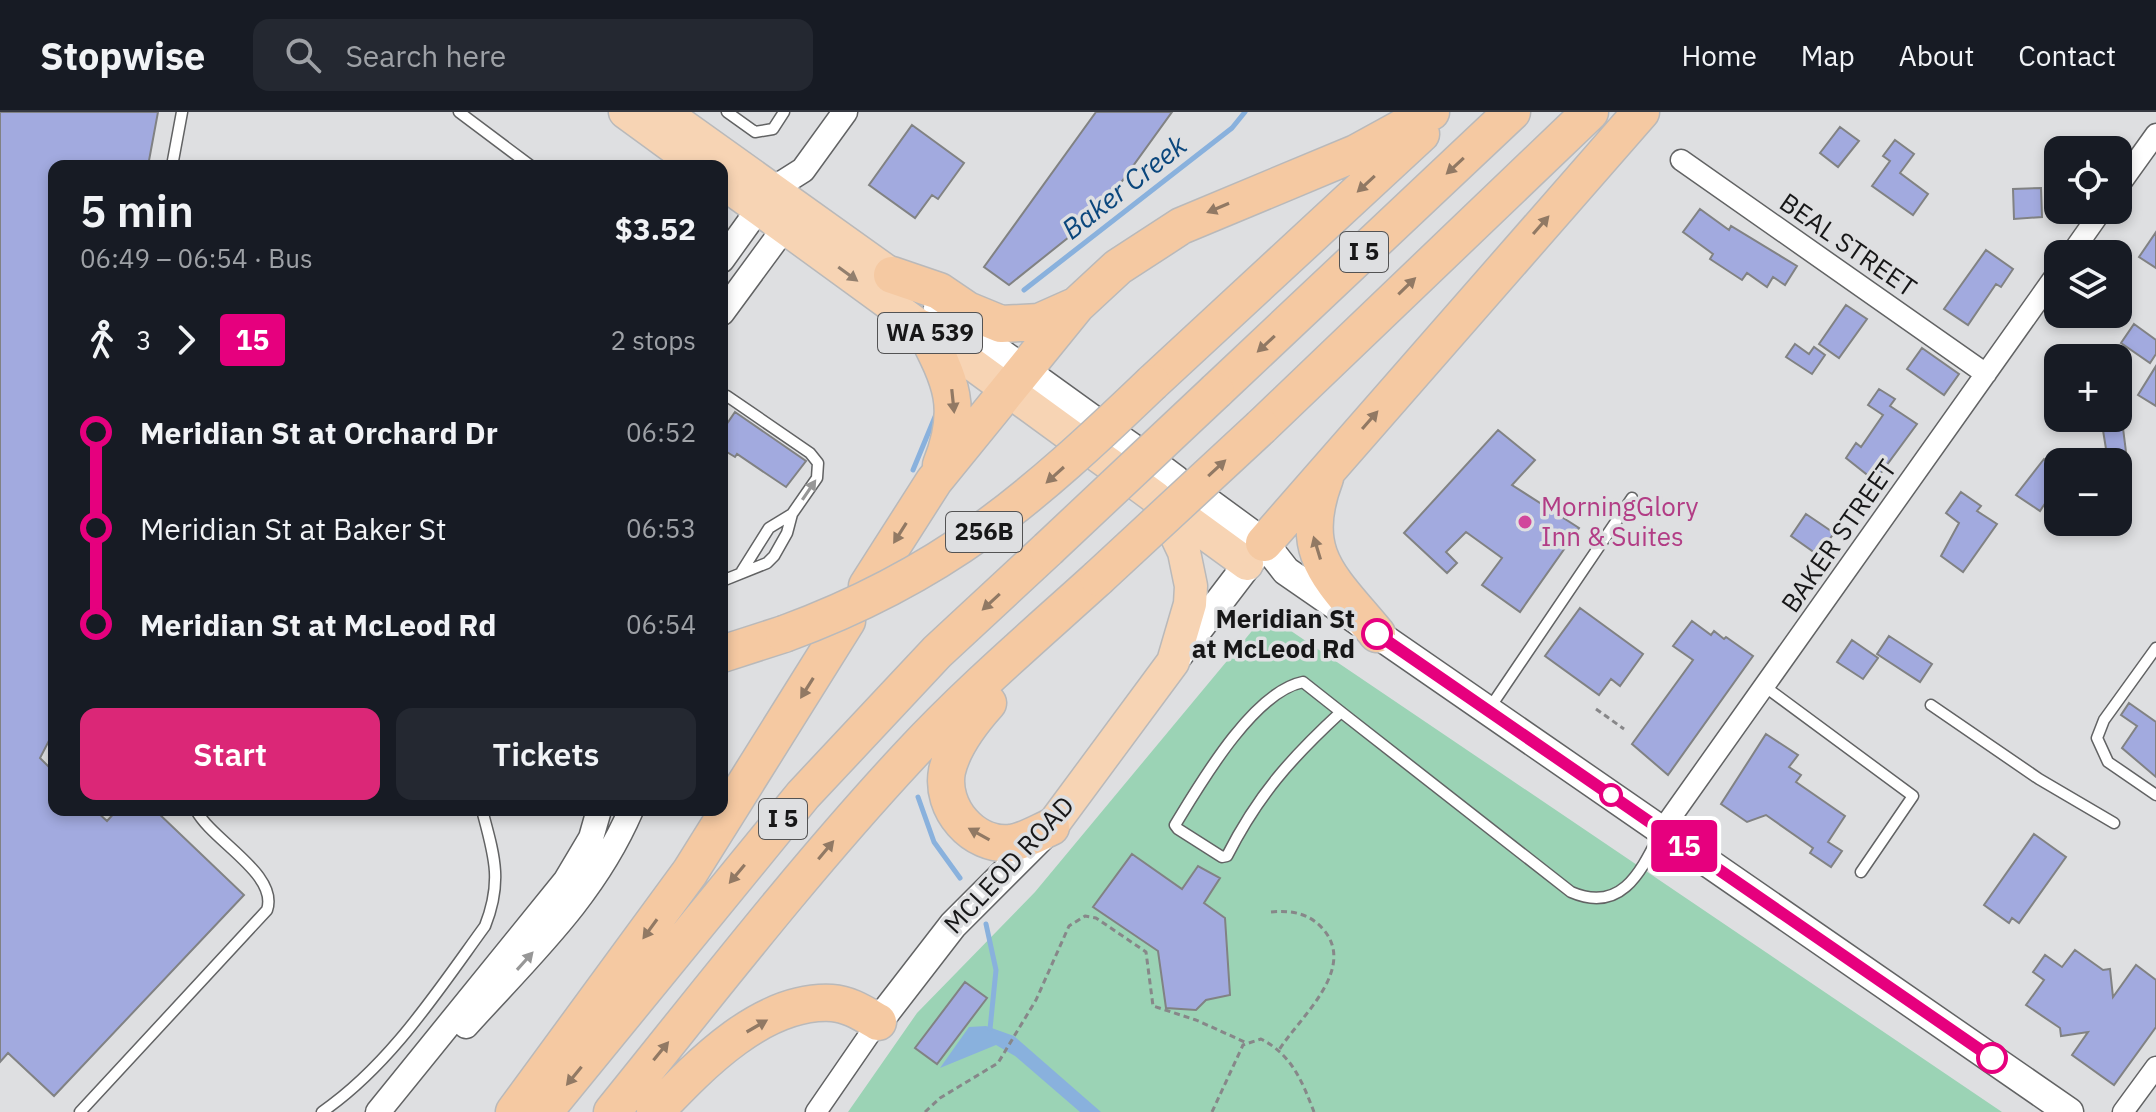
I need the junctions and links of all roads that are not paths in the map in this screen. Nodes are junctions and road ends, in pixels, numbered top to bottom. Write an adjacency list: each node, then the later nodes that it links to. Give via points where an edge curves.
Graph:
1 (182, 112): 14 (lane)
2 (459, 112): 15 (lane)
3 (625, 112): 16 (highway)
4 (727, 112): 5 (lane, via 755,132 773,129)
5 (784, 112)
6 (845, 112): 21 (street)
7 (1431, 112): 29 (highway, one-way to 29, via 1343,159 1158,238)
8 (1445, 112): 47 (highway, 256B, one-way to 47, bridge, via 1038,490 967,544 888,590)
9 (1512, 112): 71 (highway, I 5, one-way to 71, bridge, via 937,652 803,795)
10 (1590, 112): 42 (highway, I 5, one-way to 10, bridge)
11 (1641, 112): 35 (highway, one-way to 11)
12 (679, 119): 17 (highway, WA 539)
13 (2156, 134): 20 (street)
14 (173, 160)
15 (523, 160)
16 (691, 160)
17 (724, 160)
18 (1681, 160): 31 (street, BEAL STREET)
19 (728, 164): 23 (highway, WA 539)
20 (2132, 167)
21 (803, 170): 23 (street); 24 (street)
22 (728, 184): 23 (highway, WA 539)
23 (766, 199): 24 (highway, WA 539); 25 (street)
24 (792, 218): 26 (highway, WA 539); 28 (street); 30 (highway, WA 539, one-way to 30)
25 (728, 252)
26 (892, 275): 29 (highway, via 939,291 1001,324 1039,322); 32 (main road, WA 539)
27 (2044, 292): 31 (street, BAKER STREET)
28 (728, 305)
29 (1077, 305): 32 (highway)
30 (924, 329): 32 (highway, WA 539); 36 (highway, one-way to 36, via 948,376 954,409 950,442)
31 (1986, 374): 49 (street, BAKER STREET)
32 (1018, 382): 34 (highway, WA 539); 36 (highway)
33 (728, 397): 38 (lane, one-way to 33, via 817,478 818,463)
34 (1128, 463)
35 (1329, 467): 39 (highway); 45 (highway, one-way to 35, via 1331,579 1315,546 1312,516)
36 (934, 481): 43 (highway, one-way to 43)
37 (1632, 498): 51 (lane)
38 (792, 514): 40 (lane, via 769,528); 40 (lane, via 787,533 767,563)
39 (1256, 554): 45 (main road); 48 (main road, MCLEOD ROAD); 48 (highway, via 1190,519 1190,604)
40 (741, 572): 41 (lane)
41 (728, 578)
42 (1098, 578): 61 (highway, one-way to 42, via 1011,843 980,838 950,803 947,774 967,729); 72 (highway, I 5, one-way to 42, via 910,755)
43 (867, 586)
44 (847, 621): 54 (highway, one-way to 54)
45 (1377, 634): 51 (main road)
46 (2156, 648): 53 (lane, via 2104,720 2097,738 2108,762)
47 (728, 652)
48 (1173, 662): 61 (highway, MCLEOD ROAD)
49 (1764, 686): 62 (street, BAKER STREET); 63 (lane, via 1913,796)
50 (1931, 705): 60 (lane)
51 (1488, 710): 62 (main road)
52 (1341, 712): 52 (lane, via 1303,682 1266,705 1223,748 1175,825 1227,856 1264,791); 62 (lane, via 1571,892 1591,901 1606,899 1642,871)
53 (2156, 795)
54 (728, 811)
55 (200, 816): 67 (lane, via 263,881 270,900 267,910)
56 (483, 816): 68 (lane, via 498,880 485,926 391,1049)
57 (597, 816): 66 (street, via 591,838 566,880)
58 (628, 816): 66 (street, one-way to 58, via 464,1028 586,893)
59 (725, 816): 70 (highway, one-way to 70)
60 (2114, 823)
61 (1051, 827): 64 (main road, MCLEOD ROAD, via 953,925)
62 (1662, 830): 75 (main road)
63 (1861, 872)
64 (878, 1022): 73 (highway, one-way to 64, via 727,1045 775,1016 832,1003); 74 (street, MCLEOD ROAD)
65 (2156, 1067): 76 (street)
66 (410, 1074): 69 (street)
67 (80, 1112)
68 (322, 1112)
69 (378, 1112)
70 (514, 1112)
71 (544, 1112)
72 (612, 1112)
73 (655, 1112)
74 (816, 1112)
75 (2069, 1112)
76 (2123, 1112)

